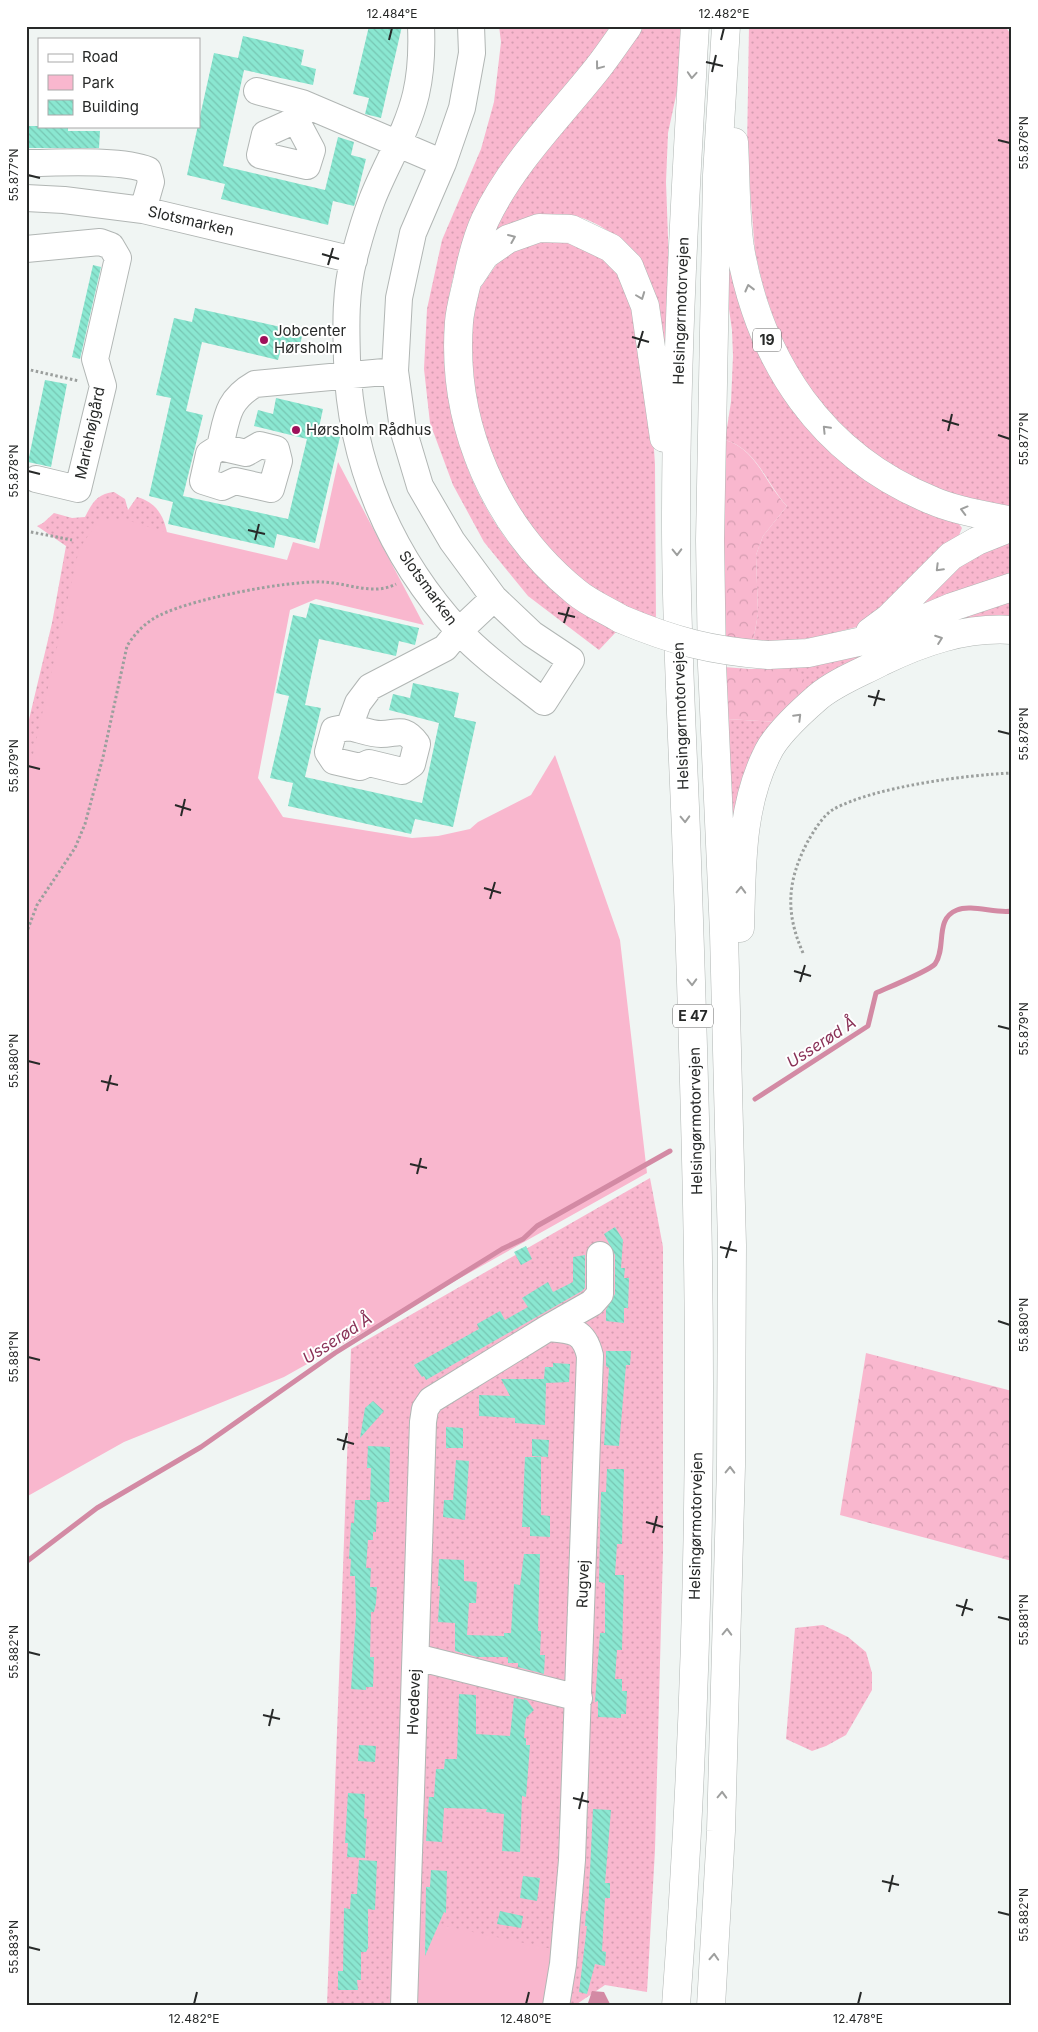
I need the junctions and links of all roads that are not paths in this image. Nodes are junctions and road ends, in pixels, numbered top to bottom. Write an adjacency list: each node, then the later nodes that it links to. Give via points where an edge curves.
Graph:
1 (421, 26): 7 (street, Slotsmarken, via 422,52 416,95)
2 (471, 26): 8 (street, Slotsmarken, via 472,53 462,108)
3 (628, 26): 14 (highway, one-way to 14, via 597,69 522,158 485,220 474,248)
4 (695, 26): 20 (highway, Helsingørmotorvejen / E 47, one-way to 20, via 678,362)
5 (726, 26): 19 (highway, 19, one-way to 5, via 932,501 892,482 825,430 798,396 778,363 759,324 740,246); 28 (highway, E 47, via 717,175 710,540)
6 (257, 92): 7 (street, via 299,111)
7 (398, 144): 8 (street); 13 (street, Slotsmarken, via 373,199)
8 (443, 162): 15 (street, Slotsmarken, via 413,232 399,298)
9 (26, 163): 11 (street, via 96,164 148,170 151,182)
10 (26, 198): 11 (street, Slotsmarken)
11 (142, 210): 13 (street, Slotsmarken)
12 (26, 249): 18 (street, Mariehøjgård, via 100,242 111,246 118,258 95,358 103,386 78,489)
13 (354, 260): 16 (street, Slotsmarken, via 346,319)
14 (466, 284): 20 (highway, one-way to 20, via 485,255 508,239 539,228 571,229 611,248 630,266 645,306); 26 (highway, bridge, via 459,321 458,357 462,400 472,446 490,487 516,528 544,562 577,593 621,619 697,646 768,655 808,653)
15 (395, 371): 16 (street); 23 (street, Slotsmarken, via 403,429 420,486 452,541)
16 (347, 375): 17 (street, via 255,384 241,392 230,406); 25 (street, Slotsmarken, via 353,426 364,474 384,522 414,574)
17 (220, 446)
18 (36, 479)
19 (1012, 521)
20 (676, 526): 37 (highway, Helsingørmotorvejen / E 47, one-way to 37, via 698,1266 694,1614 687,1840)
21 (1012, 527): 26 (highway, one-way to 26, via 977,541 952,556 889,618)
22 (1012, 587): 26 (highway, via 952,607 881,637)
23 (494, 598): 25 (street, Slotsmarken); 25 (street, Slotsmarken, via 532,634 571,660 544,702 491,662)
24 (1012, 630): 28 (highway, one-way to 24, via 743,1131 740,938 743,852 747,814 767,754 786,729 818,697 852,677 944,637 972,630)
25 (459, 631): 27 (street, Slotsmarken, via 445,648 370,687 358,703)
26 (842, 646)
27 (349, 726)
28 (732, 1244): 38 (highway, E 47, one-way to 28, via 728,1614)
29 (600, 1255): 30 (street, Rugvej, via 600,1294)
30 (592, 1303): 31 (street); 32 (street, Rugvej)
31 (548, 1328): 32 (street, via 578,1333); 33 (street, Hvedevej, via 431,1400 425,1409 422,1422)
32 (589, 1352): 34 (street, Rugvej)
33 (416, 1657): 34 (street); 35 (street, Hvedevej)
34 (579, 1698): 36 (street, Rugvej, via 572,1860)
35 (404, 2006)
36 (556, 2006)
37 (676, 2006)
38 (711, 2006)

